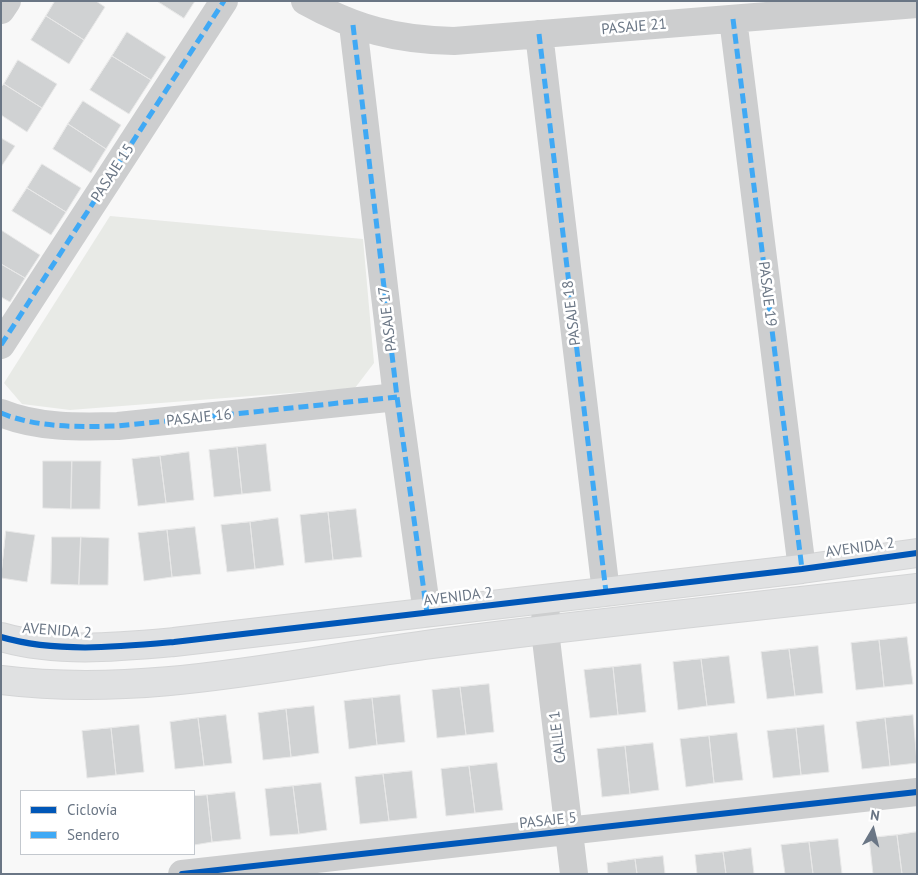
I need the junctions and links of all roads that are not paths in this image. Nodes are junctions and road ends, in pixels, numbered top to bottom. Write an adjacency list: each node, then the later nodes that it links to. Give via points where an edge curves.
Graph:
1 (7, 1): 5 (street)
2 (224, 1): 9 (street, PASAJE 15)
3 (305, 1): 7 (street, PASAJE 21)
4 (917, 4): 6 (street, PASAJE 21)
5 (1, 10)
6 (733, 19): 8 (street, PASAJE 21); 13 (street, PASAJE 19)
7 (353, 25): 8 (street, PASAJE 21, via 377,33 428,41); 10 (street, PASAJE 17)
8 (538, 34): 15 (street, PASAJE 18)
9 (1, 344)
10 (397, 397): 11 (street, PASAJE 16, via 118,426 76,427 34,422); 17 (street, PASAJE 17)
11 (1, 413)
12 (917, 553): 13 (street, AVENIDA 2)
13 (802, 569): 15 (street, AVENIDA 2)
14 (917, 588): 18 (street)
15 (606, 592): 16 (street, AVENIDA 2)
16 (546, 599): 17 (street, AVENIDA 2); 18 (street, CALLE 1)
17 (427, 613): 19 (street, AVENIDA 2, via 122,647 69,646)
18 (545, 631): 20 (street, via 172,682 63,684); 22 (street, CALLE 1)
19 (1, 638)
20 (1, 680)
21 (917, 792): 22 (street, PASAJE 5)
22 (569, 831): 23 (street, PASAJE 5); 24 (street, CALLE 1)
23 (182, 874)
24 (574, 874)

